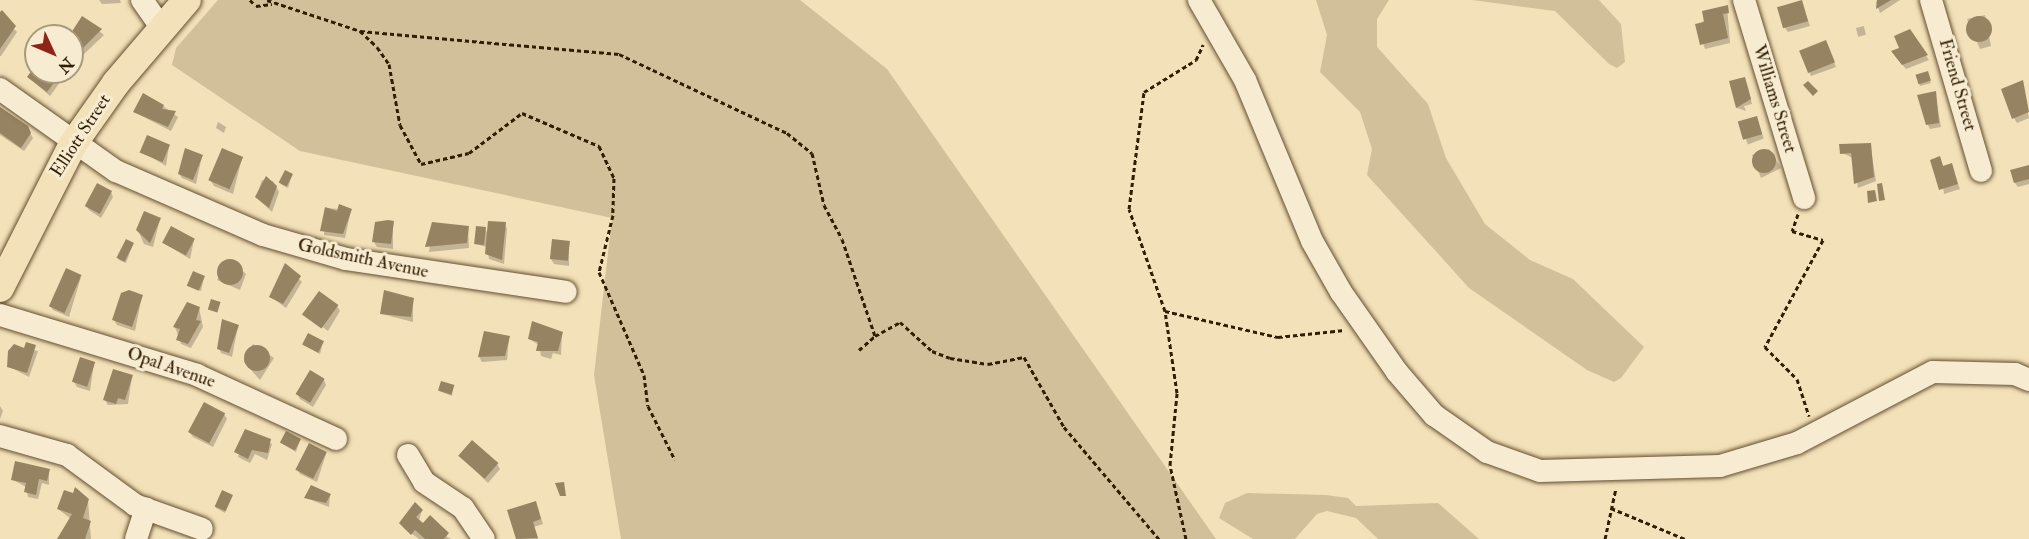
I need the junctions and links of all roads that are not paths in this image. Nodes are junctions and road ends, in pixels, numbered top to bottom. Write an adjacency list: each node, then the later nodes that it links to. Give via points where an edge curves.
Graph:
1 (142, 0): 6 (street)
2 (187, 0): 6 (main road, Elliott Street)
3 (1199, 0): 15 (street, via 1245,80 1312,241 1368,330 1434,415 1487,452 1539,471 1619,472 1720,466 1814,433 1933,372 2016,374)
4 (1744, 0): 10 (street, Williams Street)
5 (1931, 0): 9 (street, Friend Street)
6 (161, 27): 8 (main road, Elliott Street)
7 (0, 88): 8 (street, Goldsmith Avenue)
8 (73, 144): 11 (main road, Elliott Street); 13 (street, Goldsmith Avenue, via 116,171 314,253)
9 (1981, 171)
10 (1804, 198)
11 (7, 256): 12 (main road, Elliott Street)
12 (0, 288)
13 (566, 292)
14 (0, 315): 17 (street, Opal Avenue, via 197,375)
15 (2029, 380)
16 (0, 436): 19 (street, via 67,455)
17 (336, 439)
18 (408, 455): 22 (street, via 424,482 463,508)
19 (146, 509): 20 (street); 21 (street)
20 (202, 529)
21 (136, 539)
22 (484, 539)

